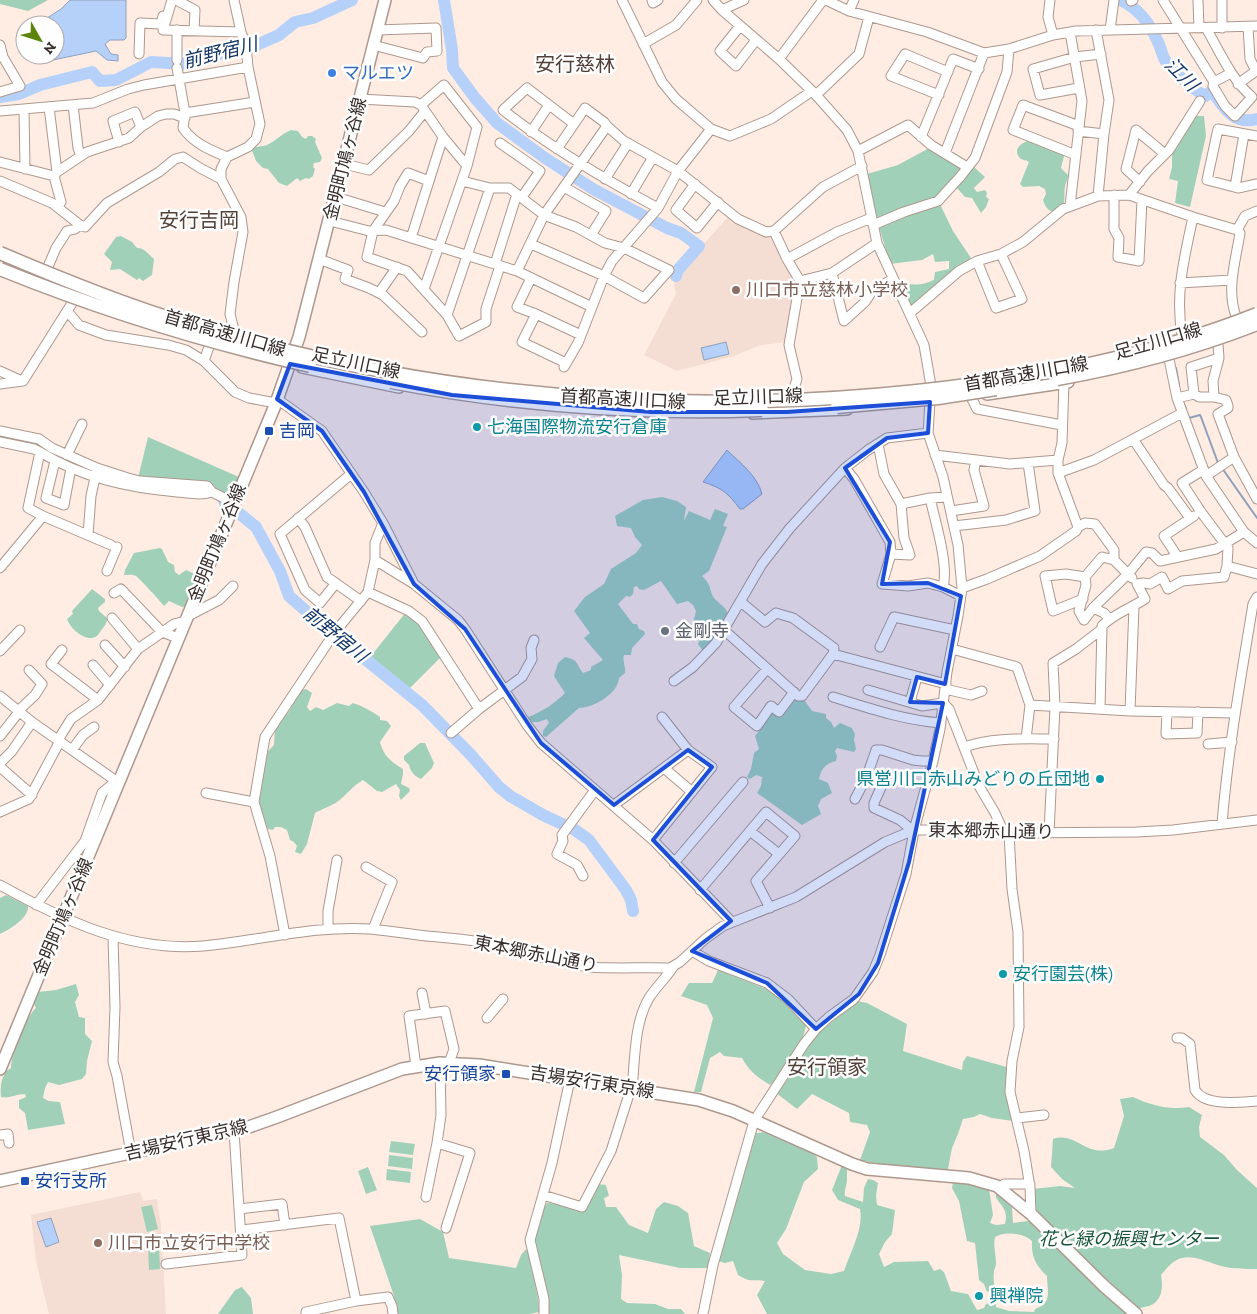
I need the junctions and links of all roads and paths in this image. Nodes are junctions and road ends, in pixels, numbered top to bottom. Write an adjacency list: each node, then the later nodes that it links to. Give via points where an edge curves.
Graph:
1 (166, 0): 41 (street, via 161,24 140,23)
2 (172, 0): 27 (street, via 163,30)
3 (176, 0): 31 (street, via 195,10)
4 (234, 0): 32 (street)
5 (385, 0): 28 (main road, 金明町鳩ヶ谷線)
6 (622, 0): 36 (street)
7 (652, 0): 8 (street, via 653,3)
8 (658, 0)
9 (697, 0): 36 (street, via 676,25)
10 (712, 0): 19 (street)
11 (744, 0): 19 (street)
12 (825, 0): 20 (street); 44 (street)
13 (854, 0): 20 (street)
14 (1050, 0): 34 (street, via 1048,17)
15 (1114, 0): 30 (street)
16 (1164, 0): 24 (street)
17 (1198, 0): 25 (street)
18 (1222, 0): 26 (street)
19 (722, 10): 22 (street)
20 (849, 11): 21 (street)
21 (869, 17): 40 (street, via 926,32); 54 (street, via 859,54)
22 (740, 26): 35 (street); 35 (street, via 720,51 736,66)
23 (1253, 27): 26 (street); 51 (street, via 1250,59 1256,70)
24 (1181, 28): 25 (street); 30 (street); 50 (street)
25 (1203, 28): 26 (street); 48 (street)
26 (1222, 28)
27 (177, 30): 31 (street); 49 (street)
28 (377, 30): 38 (main road, 金明町鳩ヶ谷線); 38 (street, via 436,28 437,51 427,52 423,58)
29 (1096, 30): 30 (street); 33 (street); 42 (street)
30 (1110, 30)
31 (194, 31): 32 (street)
32 (241, 32): 45 (street, via 247,48)
33 (1070, 32): 34 (street); 43 (street)
34 (1053, 35): 39 (street)
35 (756, 40): 44 (street)
36 (643, 44): 70 (street, via 662,82 676,99)
37 (0, 45): 53 (street, via 20,86)
38 (374, 45): 56 (main road, 金明町鳩ヶ谷線)
39 (1009, 49): 40 (street); 93 (street, via 1007,72 975,158)
40 (984, 53): 46 (street)
41 (139, 54)
42 (1102, 54): 43 (street); 72 (street, via 1110,100)
43 (1075, 57): 52 (street); 52 (street, via 1033,69 1040,94)
44 (779, 58): 54 (street)
45 (248, 67): 49 (street); 58 (street)
46 (979, 69): 47 (street, via 953,59); 82 (street)
47 (948, 72): 55 (street); 55 (street, via 905,54 891,76)
48 (1231, 73): 50 (street); 51 (street)
49 (178, 80): 59 (street, via 160,81 93,103); 65 (street)
50 (1214, 82): 51 (street, via 1212,86 1218,96 1235,116 1252,97)
51 (1238, 84)
52 (1079, 88): 69 (street, via 1082,101)
53 (0, 92)
54 (814, 93): 70 (street, via 771,119 730,136); 81 (street, via 847,130)
55 (939, 95): 76 (street)
56 (360, 99): 62 (street, via 416,102); 89 (main road, 金明町鳩ヶ谷線)
57 (1200, 101): 83 (street)
58 (255, 102): 65 (street); 87 (street, via 260,124 256,139 248,147)
59 (73, 105): 61 (street); 85 (street)
60 (549, 105): 66 (street); 71 (street); 71 (street, via 528,88 503,110)
61 (49, 107): 63 (street); 96 (street)
62 (423, 108): 75 (street); 89 (street, via 409,131 369,170); 91 (street, via 444,85 477,127)
63 (24, 109): 64 (street); 94 (street)
64 (0, 111)
65 (185, 116): 68 (street, via 166,114); 87 (street, via 182,128 188,136)
66 (574, 124): 67 (street, via 585,108); 80 (street)
67 (606, 126): 79 (street); 90 (street)
68 (141, 127): 77 (street); 77 (street, via 135,112 113,121)
69 (1079, 128): 72 (street); 84 (street); 84 (street, via 1022,105 1013,130)
70 (711, 129): 95 (street)
71 (531, 132): 80 (street)
72 (1104, 134): 112 (street)
73 (1244, 134): 74 (street); 106 (street); 106 (street, via 1218,129 1207,180)
74 (1257, 136)
75 (443, 137): 91 (street); 100 (street)
76 (921, 137): 81 (street, via 908,125); 82 (street)
77 (119, 142): 85 (street)
78 (500, 142): 109 (street, via 540,171)
79 (628, 143): 86 (street); 98 (street)
80 (557, 149): 90 (street)
81 (858, 151): 92 (street)
82 (946, 154): 93 (street)
83 (1165, 154): 102 (street); 102 (street, via 1136,130 1126,169)
84 (1076, 155): 117 (street)
85 (81, 156): 96 (street)
86 (653, 156): 95 (street); 108 (street)
87 (226, 157): 97 (street)
88 (0, 162): 94 (street)
89 (344, 164): 113 (main road, 金明町鳩ヶ谷線)
90 (579, 164): 98 (street); 105 (street)
91 (467, 166): 101 (street)
92 (862, 166): 124 (street); 128 (street, via 823,187)
93 (967, 167): 124 (street, via 938,201)
94 (25, 169): 96 (street)
95 (678, 171): 103 (street); 118 (street)
96 (56, 174): 116 (street)
97 (221, 178): 125 (street, via 183,157 175,159 107,203 85,227); 169 (street, via 241,217 243,232 230,314)
98 (605, 179): 108 (street)
99 (0, 181): 116 (street)
100 (429, 181): 120 (street, via 408,173); 130 (street)
101 (462, 181): 107 (street); 133 (street)
102 (1140, 182): 111 (street)
103 (696, 184): 115 (street); 115 (street, via 676,210 697,228)
104 (1257, 184): 106 (street)
105 (564, 187): 121 (street); 129 (street, via 606,211)
106 (1235, 187)
107 (490, 188): 109 (street, via 509,188); 138 (street)
108 (631, 194): 118 (street)
109 (520, 195): 121 (street); 142 (street)
110 (1114, 195): 111 (street); 112 (street); 114 (street, via 1118,257 1139,261)
111 (1129, 195): 114 (street)
112 (1098, 196): 117 (street)
113 (336, 197): 120 (street); 123 (main road, 金明町鳩ヶ谷線)
114 (1142, 200): 122 (street)
115 (718, 202): 128 (street, via 738,219 766,232)
116 (58, 206): 125 (street)
117 (1070, 206): 137 (street)
118 (658, 208): 134 (street)
119 (1257, 211): 126 (street, via 1245,216)
120 (385, 212): 127 (street)
121 (544, 215): 129 (street); 131 (street)
122 (1193, 217): 126 (street); 153 (street)
123 (330, 221): 127 (street); 140 (main road, 金明町鳩ヶ谷線)
124 (872, 222): 132 (street); 139 (street, via 837,232)
125 (80, 225): 144 (street, via 67,231)
126 (1237, 230): 151 (street, via 1240,233)
127 (373, 231): 130 (street, via 386,230); 143 (street, via 367,257)
128 (774, 231): 139 (street)
129 (591, 235): 134 (street)
130 (411, 238): 133 (street)
131 (531, 244): 146 (street); 148 (street)
132 (877, 244): 147 (street); 150 (street)
133 (438, 246): 138 (street); 154 (street)
134 (624, 248): 148 (street); 148 (street, via 669,270 644,298)
135 (0, 249): 144 (main road, 足立川口線)
136 (0, 253): 162 (highway, 首都高速川口線, bridge, via 161,315 332,362 534,394 667,402 841,398 1011,379 1145,350)
137 (1002, 254): 141 (street); 141 (street, via 1022,298 996,308)
138 (467, 256): 142 (street); 163 (street)
139 (787, 259): 152 (street)
140 (319, 260): 155 (street, via 348,270 345,279); 173 (main road, 金明町鳩ヶ谷線)
141 (977, 261): 160 (street, via 959,271)
142 (497, 265): 146 (street); 163 (street, via 486,322 459,336)
143 (396, 267): 154 (street, via 406,271); 155 (street)
144 (47, 269): 169 (main road, 足立川口線, via 166,314)
145 (0, 270): 156 (main road, 足立川口線); 165 (highway, 首都高速川口線, bridge, via 176,331 331,370 453,394 663,411 800,409 938,398 1134,363 1187,349)
146 (517, 272): 149 (street)
147 (832, 273): 150 (street, via 844,321 872,291); 152 (street)
148 (604, 276): 157 (street)
149 (531, 278): 157 (street); 161 (street, via 517,307)
150 (893, 279): 160 (street)
151 (1232, 280): 153 (street); 164 (street)
152 (800, 281): 185 (street, via 790,345 797,379)
153 (1180, 283): 170 (street)
154 (424, 289): 163 (street)
155 (379, 292): 167 (street)
156 (74, 300): 159 (street); 171 (main road, 足立川口線, via 117,317)
157 (592, 307): 168 (street)
158 (1257, 308): 164 (main road, 足立川口線)
159 (67, 311): 177 (street, via 80,325 95,331 168,345 186,350); 180 (street)
160 (910, 313): 183 (street, via 924,345)
161 (536, 314): 168 (street); 168 (street, via 522,342 565,365)
162 (1257, 314)
163 (447, 315)
164 (1236, 316): 170 (main road, 足立川口線)
165 (1257, 324)
166 (1257, 330): 172 (main road, 足立川口線)
167 (422, 332)
168 (581, 334)
169 (236, 335): 173 (main road, 足立川口線); 174 (street)
170 (1182, 336): 183 (main road, 足立川口線, via 1019,375)
171 (210, 344): 174 (main road, 足立川口線); 177 (street)
172 (1218, 344): 175 (main road, 足立川口線); 176 (street)
173 (295, 350): 178 (main road, 金明町鳩ヶ谷線); 185 (main road, 足立川口線, via 379,369 484,386 654,399)
174 (237, 352): 178 (main road, 足立川口線)
175 (1169, 358): 181 (main road, 足立川口線); 188 (street)
176 (1219, 358): 184 (street, via 1191,367); 187 (street, via 1213,381)
177 (204, 361): 189 (street, via 235,392 249,398)
178 (290, 364): 189 (main road, 金明町鳩ヶ谷線); 190 (main road, 足立川口線, via 452,395 642,412 787,412)
179 (0, 371): 180 (street)
180 (23, 381): 182 (street)
181 (1064, 382): 186 (main road, 足立川口線); 193 (street)
182 (0, 384)
183 (931, 386): 185 (main road, 足立川口線); 190 (street)
184 (1194, 394): 187 (street); 188 (street)
185 (791, 397)
186 (972, 397): 190 (main road, 足立川口線); 193 (street, via 978,409)
187 (1214, 397): 201 (street, via 1226,400 1228,408 1218,414)
188 (1177, 398): 191 (street)
189 (276, 400): 211 (street, via 322,431); 217 (main road, 金明町鳩ヶ谷線)
190 (930, 402): 194 (street)
191 (1182, 413): 196 (street); 210 (street)
192 (82, 424): 199 (street)
193 (1062, 425): 203 (street)
194 (928, 433): 197 (street, via 887,438); 200 (street)
195 (0, 435): 198 (street); 199 (street, via 40,439)
196 (1133, 439): 209 (street, via 1094,460); 223 (street)
197 (878, 444): 208 (street); 218 (street, via 884,474)
198 (40, 452): 204 (street); 221 (street, via 28,508)
199 (67, 455): 207 (street)
200 (935, 455): 202 (street); 214 (street)
201 (1234, 457): 210 (street); 216 (street)
202 (976, 460): 205 (street); 219 (street, via 974,470 984,506)
203 (1058, 460): 205 (street); 209 (street)
204 (54, 461): 206 (street); 206 (street, via 46,498 64,505)
205 (1028, 463): 225 (street, via 1035,511 1006,520)
206 (71, 468): 212 (street)
207 (97, 468): 212 (street); 213 (street, via 140,481 207,486)
208 (845, 468): 231 (street, via 890,542); 252 (street, via 762,564)
209 (1058, 473): 226 (street)
210 (1204, 473): 220 (street, via 1182,483); 227 (street)
211 (351, 474): 222 (street); 224 (street)
212 (94, 477): 213 (street, via 152,490 204,495); 228 (street)
213 (212, 492): 217 (street)
214 (947, 497): 215 (street); 219 (street)
215 (930, 498): 218 (street); 245 (street, via 941,547)
216 (1257, 499)
217 (233, 503): 256 (main road, 金明町鳩ヶ谷線)
218 (901, 504): 231 (street, via 904,538 910,555)
219 (951, 511): 225 (street)
220 (1200, 512): 223 (street); 230 (street)
221 (43, 516): 228 (street); 236 (street)
222 (298, 518): 241 (street, via 327,577); 241 (street, via 280,534 306,590 320,603)
223 (1190, 518): 232 (street, via 1164,536)
224 (383, 523): 233 (street, via 375,543); 242 (street)
225 (954, 526): 247 (street)
226 (1078, 527): 234 (street, via 1095,524 1114,550); 247 (street, via 1040,556)
227 (1244, 532): 229 (street); 230 (street)
228 (88, 535): 237 (street, via 114,546)
229 (1257, 543)
230 (1225, 544): 232 (street, via 1216,549); 235 (street, via 1228,548)
231 (891, 554): 245 (street, via 882,584 908,586 928,583)
232 (1178, 556): 238 (street, via 1160,561 1146,552)
233 (375, 560): 242 (street); 246 (street)
234 (1114, 560): 238 (street); 240 (street, via 1102,557)
235 (1227, 566): 239 (street); 243 (street, via 1224,577 1182,581 1168,589 1162,577 1150,584)
236 (0, 568)
237 (107, 571)
238 (1128, 574): 243 (street); 254 (street)
239 (1257, 574)
240 (1084, 577): 250 (street); 250 (street, via 1066,574 1045,576 1053,611)
241 (336, 583): 251 (street)
242 (414, 584): 280 (street, via 466,629)
243 (1136, 584): 253 (street, via 1145,599)
244 (233, 586): 256 (street, via 219,600)
245 (943, 587): 247 (street)
246 (368, 592): 251 (street); 291 (street, via 409,611 422,621)
247 (961, 592): 261 (street)
248 (114, 594): 262 (street, via 121,589)
249 (1257, 597): 297 (street, via 1253,604)
250 (1083, 599): 254 (street, via 1080,611 1084,620)
251 (361, 601): 324 (street, via 335,632 265,737)
252 (741, 602): 260 (street); 271 (street, via 765,622 776,613 793,618 834,648)
253 (1134, 606): 257 (street); 294 (street)
254 (1093, 608): 257 (street)
255 (112, 618): 267 (street)
256 (186, 619): 262 (street); 263 (main road, 金明町鳩ヶ谷線)
257 (1109, 619): 258 (street)
258 (1102, 629): 290 (street, via 1053,663); 292 (street)
259 (20, 630): 270 (street)
260 (724, 630): 274 (street); 277 (street, via 704,657)
261 (955, 630): 266 (street, via 894,617); 268 (street)
262 (162, 632): 263 (street); 267 (street)
263 (178, 638): 317 (main road, 金明町鳩ヶ谷線)
264 (534, 640): 280 (street, via 527,671)
265 (105, 645): 273 (street)
266 (880, 648)
267 (138, 649): 273 (street)
268 (952, 649): 279 (street); 289 (street, via 1017,667)
269 (62, 650): 285 (street, via 51,664)
270 (0, 651)
271 (833, 654): 276 (street); 283 (street, via 802,696)
272 (93, 665): 278 (street)
273 (124, 667): 278 (street)
274 (768, 669): 283 (street); 283 (street, via 734,707 756,726 771,706 779,712)
275 (29, 670): 293 (street, via 42,684)
276 (917, 677): 279 (street); 287 (street)
277 (674, 681)
278 (110, 685): 285 (street)
279 (945, 686): 282 (street, via 972,695); 288 (street)
280 (505, 690): 291 (street); 319 (street, via 542,743)
281 (868, 690): 287 (street)
282 (982, 691)
283 (794, 692)
284 (832, 697): 300 (street, via 907,719)
285 (98, 700): 306 (street, via 70,719)
286 (2, 702): 293 (street)
287 (910, 702): 288 (street, via 922,706)
288 (943, 703): 300 (street); 309 (street, via 949,709)
289 (1030, 705): 290 (street); 304 (street)
290 (1055, 707): 292 (street); 305 (street)
291 (479, 709): 302 (street)
292 (1100, 709): 294 (street)
293 (18, 712): 299 (street); 303 (street)
294 (1130, 712): 295 (street)
295 (1167, 712): 296 (street); 296 (street, via 1166,734 1197,733)
296 (1198, 712): 297 (street)
297 (1235, 713): 307 (street)
298 (662, 717): 311 (street)
299 (32, 722): 306 (street); 313 (street)
300 (941, 723): 312 (street)
301 (94, 727): 310 (street)
302 (451, 732)
303 (0, 736)
304 (1026, 739): 305 (street); 309 (street, via 982,742)
305 (1054, 739): 332 (street)
306 (59, 741): 310 (street); 322 (street)
307 (1232, 742): 308 (street); 328 (street)
308 (1208, 744)
309 (964, 747): 331 (street, via 979,786)
310 (72, 750): 317 (street)
311 (688, 750): 315 (street); 320 (street, via 712,768)
312 (933, 760): 323 (street, via 922,761 876,750); 330 (street)
313 (0, 763)
314 (0, 767): 322 (street)
315 (664, 768): 320 (street); 325 (street)
316 (886, 776): 330 (street, via 874,808 900,820)
317 (117, 782): 334 (main road, 金明町鳩ヶ谷線)
318 (743, 782): 337 (street)
319 (595, 790): 325 (street); 339 (street, via 562,835 557,854 577,865)
320 (692, 792): 333 (street)
321 (206, 793): 324 (street)
322 (32, 795): 326 (street)
323 (855, 799)
324 (254, 802): 348 (street, via 270,856)
325 (614, 805): 333 (street)
326 (0, 812)
327 (1257, 820): 328 (street, 東本郷赤山通り)
328 (1222, 824): 332 (street, 東本郷赤山通り, via 1164,830)
329 (750, 831): 335 (street); 335 (street, via 766,812 795,836); 341 (street)
330 (914, 831): 331 (street, 東本郷赤山通り); 343 (street, 東本郷赤山通り, via 885,842 796,897); 356 (street, via 908,868 876,968 859,994)
331 (1006, 833): 332 (street, 東本郷赤山通り); 365 (street, via 1018,932 1019,1026 1010,1092)
332 (1049, 833)
333 (653, 840): 337 (street)
334 (89, 842): 342 (street); 344 (main road, 金明町鳩ヶ谷線)
335 (779, 854): 343 (street, via 756,881)
336 (336, 860): 346 (street)
337 (674, 863): 341 (street)
338 (366, 867): 347 (street, via 392,882)
339 (583, 876)
340 (0, 885): 342 (street, 東本郷赤山通り)
341 (700, 890): 345 (street)
342 (36, 905): 344 (street, 東本郷赤山通り)
343 (770, 908): 345 (street, 東本郷赤山通り)
344 (62, 918): 349 (street, 東本郷赤山通り); 360 (main road, 金明町鳩ヶ谷線)
345 (732, 922): 350 (street, 東本郷赤山通り)
346 (328, 929): 347 (street, 東本郷赤山通り); 348 (street, 東本郷赤山通り)
347 (373, 929): 351 (street, 東本郷赤山通り, via 489,944 592,967)
348 (285, 935): 349 (street, 東本郷赤山通り, via 175,947)
349 (113, 937): 371 (street, via 113,1062)
350 (692, 951): 351 (street, 東本郷赤山通り); 356 (street, via 709,961 767,983 788,999)
351 (673, 967): 362 (street, via 645,1006 638,1030)
352 (422, 993): 354 (street)
353 (503, 999): 355 (street)
354 (426, 1014): 358 (street, via 445,1011 454,1049); 359 (street, via 409,1016)
355 (487, 1018)
356 (816, 1029): 366 (street)
357 (1177, 1038): 363 (street, via 1190,1044 1198,1095 1228,1103)
358 (445, 1063): 359 (main road, 吉場安行東京線); 361 (main road, 吉場安行東京線); 369 (street)
359 (416, 1066): 367 (main road, 吉場安行東京線)
360 (0, 1069)
361 (570, 1079): 362 (main road, 吉場安行東京線); 375 (street)
362 (632, 1088): 366 (main road, 吉場安行東京線, via 719,1105); 375 (street, via 611,1152 582,1207)
363 (1257, 1101)
364 (1044, 1115): 365 (street)
365 (1017, 1118): 373 (street)
366 (754, 1121): 374 (main road, 吉場安行東京線, via 867,1169 969,1178); 387 (street, via 713,1265)
367 (234, 1130): 371 (main road, 吉場安行東京線); 377 (street)
368 (0, 1135): 370 (street, via 8,1134)
369 (437, 1142): 376 (street); 380 (street, via 470,1153)
370 (9, 1143)
371 (130, 1153): 372 (main road, 吉場安行東京線)
372 (0, 1181)
373 (1030, 1184): 374 (street, via 1004,1184); 378 (street)
374 (1001, 1189): 378 (main road, 吉場安行東京線)
375 (543, 1195): 386 (street, via 530,1240 544,1299)
376 (426, 1197)
377 (239, 1209): 379 (street, via 282,1204); 381 (street)
378 (1031, 1214): 388 (main road, 吉場安行東京線)
379 (286, 1225): 381 (street); 383 (street, via 339,1218)
380 (446, 1228)
381 (242, 1230): 382 (street, via 242,1255)
382 (166, 1264)
383 (356, 1301): 384 (street); 385 (street, via 388,1297)
384 (306, 1314)
385 (393, 1314)
386 (544, 1314)
387 (703, 1314)
388 (1136, 1314)

